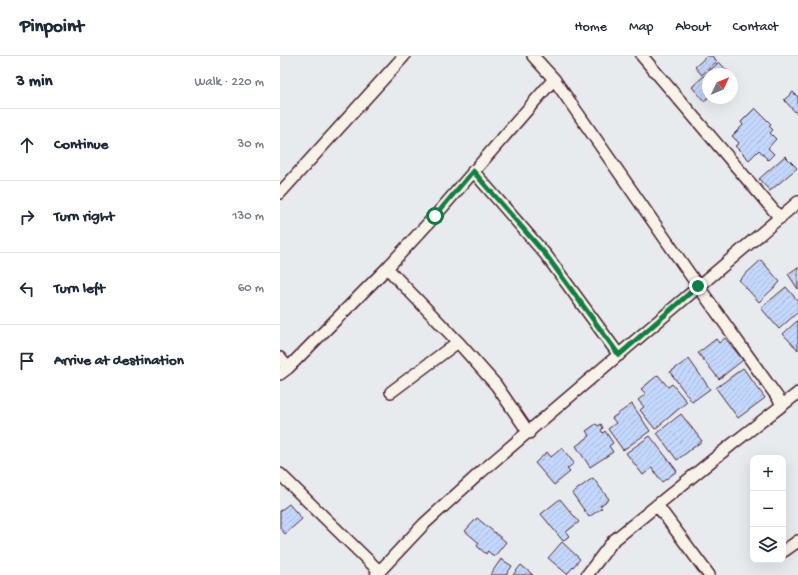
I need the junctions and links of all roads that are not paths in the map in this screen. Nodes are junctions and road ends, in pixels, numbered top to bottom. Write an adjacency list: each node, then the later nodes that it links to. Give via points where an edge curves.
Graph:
1 (404, 56): 6 (street)
2 (532, 56): 4 (street)
3 (642, 56): 8 (street)
4 (554, 79): 5 (street); 10 (street)
5 (473, 171): 9 (street); 12 (street, via 546,255)
6 (280, 193)
7 (798, 202): 8 (street)
8 (780, 218): 10 (street)
9 (387, 268): 11 (street); 14 (street)
10 (698, 286): 12 (street); 17 (street)
11 (458, 342): 15 (street); 18 (street, via 496,385)
12 (619, 355): 18 (street)
13 (280, 358): 14 (street)
14 (284, 371)
15 (391, 392)
16 (798, 393): 17 (street)
17 (782, 405): 20 (street)
18 (529, 433): 23 (street, via 424,524)
19 (280, 474): 23 (street)
20 (658, 505): 24 (street, via 613,541); 25 (street)
21 (798, 542): 22 (street)
22 (786, 550)
23 (378, 573)
24 (587, 575)
25 (709, 575)

